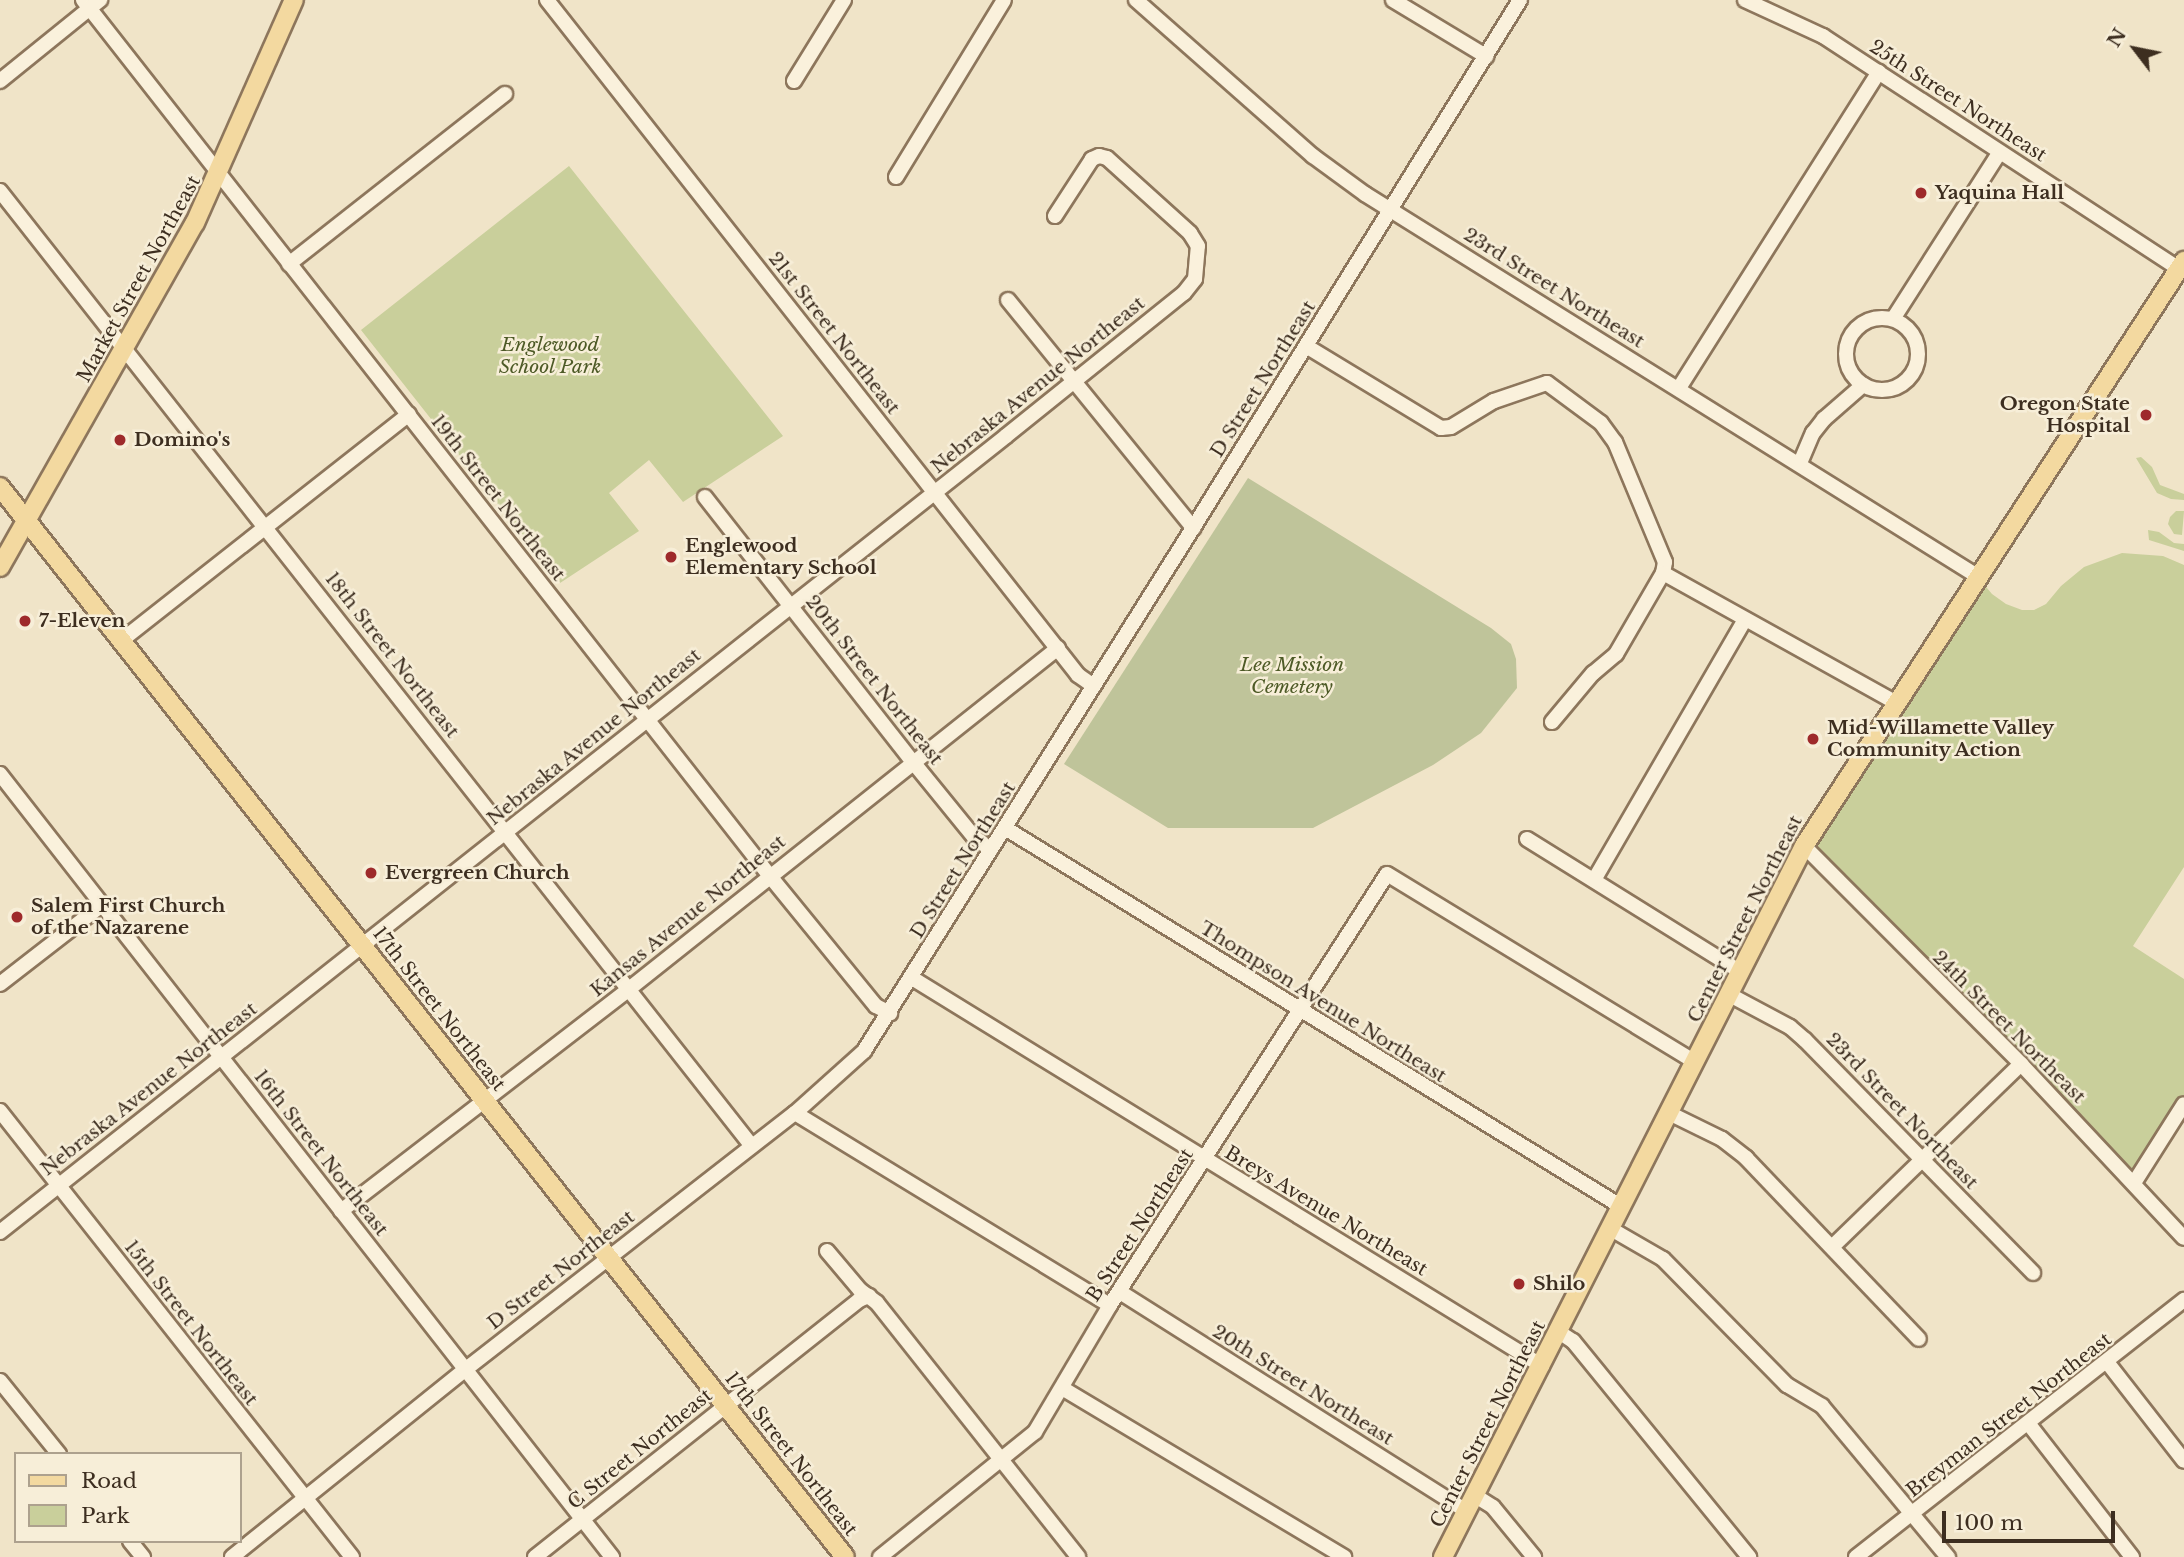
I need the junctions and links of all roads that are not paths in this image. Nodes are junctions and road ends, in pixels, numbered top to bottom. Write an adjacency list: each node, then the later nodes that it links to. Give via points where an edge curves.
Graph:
1 (294, 0): 16 (main road, Market Street Northeast)
2 (547, 0): 33 (street, 21st Street Northeast)
3 (844, 0): 13 (street)
4 (1004, 0): 17 (street)
5 (1136, 0): 19 (street, 23rd Street Northeast, via 1313,156)
6 (1392, 0): 10 (street)
7 (1520, 0): 10 (street, D Street Northeast)
8 (1745, 0): 11 (street, 25th Street Northeast, via 1824,36)
9 (91, 3): 12 (street); 16 (street, 19th Street Northeast)
10 (1486, 56): 19 (street, D Street Northeast)
11 (1879, 72): 15 (street, 25th Street Northeast); 29 (street)
12 (0, 81)
13 (794, 81)
14 (505, 94): 21 (street)
15 (2000, 152): 22 (street, 25th Street Northeast); 24 (street)
16 (219, 174): 21 (street, 19th Street Northeast); 26 (main road, Market Street Northeast)
17 (897, 177)
18 (0, 191): 26 (street, 18th Street Northeast)
19 (1391, 211): 25 (street, D Street Northeast); 29 (street, 23rd Street Northeast)
20 (1055, 216): 27 (street, Nebraska Avenue Northeast, via 1087,165 1099,156 1177,219 1198,246 1195,279 1184,293)
21 (289, 264): 30 (street, 19th Street Northeast)
22 (2181, 265): 40 (main road, Center Street Northeast)
23 (1008, 300): 27 (street)
24 (1893, 319): 28 (street, via 1870,319 1859,325 1847,344 1848,368); 28 (street, via 1912,332 1917,342 1913,374 1885,390)
25 (1306, 346): 37 (street, D Street Northeast); 39 (street, via 1441,428 1451,427 1493,401 1541,383 1552,385 1601,423 1615,442 1665,562)
26 (125, 351): 35 (main road, Market Street Northeast); 36 (street, 18th Street Northeast)
27 (1075, 380): 33 (street, Nebraska Avenue Northeast); 37 (street)
28 (1863, 385): 31 (street, via 1824,419)
29 (1679, 388): 31 (street, 23rd Street Northeast)
30 (409, 414): 36 (street); 47 (street, 19th Street Northeast)
31 (1800, 463): 40 (street, 23rd Street Northeast)
32 (0, 487): 35 (main road, 17th Street Northeast)
33 (935, 492): 41 (street, Nebraska Avenue Northeast); 44 (street, 21st Street Northeast)
34 (705, 497): 41 (street, 20th Street Northeast)
35 (27, 521): 38 (main road, Market Street Northeast); 43 (main road, 17th Street Northeast)
36 (265, 525): 43 (street); 52 (street, 18th Street Northeast)
37 (1193, 528): 45 (street, D Street Northeast)
38 (0, 567)
39 (1663, 573): 42 (street); 48 (street, via 1616,654)
40 (1977, 576): 46 (main road, Center Street Northeast)
41 (790, 606): 47 (street, Nebraska Avenue Northeast); 49 (street, 20th Street Northeast)
42 (1745, 620): 46 (street); 57 (street)
43 (122, 640): 59 (main road, 17th Street Northeast)
44 (1058, 648): 45 (street, 21st Street Northeast, via 1078,676); 49 (street, Kansas Avenue Northeast)
45 (1094, 686): 51 (street, D Street Northeast)
46 (1895, 702): 54 (main road, Center Street Northeast)
47 (646, 720): 52 (street, Nebraska Avenue Northeast); 56 (street, 19th Street Northeast)
48 (1552, 722)
49 (913, 762): 55 (street, 20th Street Northeast, via 974,837); 56 (street, Kansas Avenue Northeast)
50 (0, 774): 58 (street, 16th Street Northeast)
51 (1005, 828): 55 (street, D Street Northeast); 65 (street, Thompson Avenue Northeast)
52 (506, 832): 59 (street, Nebraska Avenue Northeast); 63 (street, 18th Street Northeast)
53 (1527, 839): 57 (street)
54 (1804, 846): 60 (main road, Center Street Northeast); 69 (street, 24th Street Northeast)
55 (992, 850): 61 (street, D Street Northeast)
56 (769, 875): 63 (street, Kansas Avenue Northeast); 66 (street, 19th Street Northeast, via 876,1006)
57 (1594, 880): 60 (street)
58 (103, 904): 62 (street); 67 (street, 16th Street Northeast)
59 (363, 946): 67 (street, Nebraska Avenue Northeast); 70 (main road, 17th Street Northeast)
60 (1741, 972): 64 (main road, Center Street Northeast)
61 (912, 978): 66 (street, D Street Northeast); 76 (street, Breys Avenue Northeast)
62 (0, 984)
63 (629, 989): 70 (street, Kansas Avenue Northeast); 75 (street, 18th Street Northeast)
64 (1730, 995): 68 (main road, Center Street Northeast); 77 (street, 23rd Street Northeast, via 1790,1027)
65 (1301, 1010): 68 (street, B Street Northeast, via 1387,874); 76 (street, B Street Northeast); 80 (street, Thompson Avenue Northeast)
66 (890, 1013): 73 (street, D Street Northeast, via 864,1051)
67 (222, 1056): 79 (street, Nebraska Avenue Northeast); 81 (street, 16th Street Northeast)
68 (1695, 1062): 74 (main road, Center Street Northeast)
69 (2021, 1064): 77 (street); 78 (street, 24th Street Northeast)
70 (484, 1101): 81 (street, Kansas Avenue Northeast); 87 (main road, 17th Street Northeast)
71 (2184, 1104): 78 (street)
72 (0, 1111): 79 (street, 15th Street Northeast)
73 (795, 1113): 75 (street, D Street Northeast); 92 (street)
74 (1669, 1113): 80 (main road, Center Street Northeast); 85 (street, via 1732,1146)
75 (751, 1145): 87 (street, D Street Northeast)
76 (1205, 1159): 89 (street, B Street Northeast); 96 (street, Breys Avenue Northeast)
77 (1922, 1159): 85 (street); 88 (street, 23rd Street Northeast)
78 (2134, 1183): 84 (street, 24th Street Northeast)
79 (58, 1185): 83 (street, Nebraska Avenue Northeast); 105 (street, 15th Street Northeast)
80 (1622, 1207): 82 (main road, Center Street Northeast)
81 (341, 1211): 97 (street, 16th Street Northeast)
82 (1611, 1228): 93 (main road, Center Street Northeast); 107 (street, via 1663,1259 1787,1385 1822,1406)
83 (0, 1231)
84 (2184, 1238)
85 (1832, 1247): 94 (street)
86 (827, 1251): 90 (street)
87 (608, 1258): 97 (street, D Street Northeast); 100 (main road, 17th Street Northeast)
88 (2033, 1273)
89 (1120, 1292): 92 (street, B Street Northeast); 106 (street, 20th Street Northeast)
90 (869, 1296): 100 (street, C Street Northeast); 103 (street)
91 (2184, 1300): 95 (street, Breyman Street Northeast)
92 (1110, 1306): 99 (street, B Street Northeast)
93 (1559, 1332): 96 (main road, Center Street Northeast); 121 (street, via 1573,1341)
94 (1919, 1339)
95 (2107, 1362): 101 (street, Breyman Street Northeast); 104 (street)
96 (1542, 1366): 106 (main road, Center Street Northeast)
97 (466, 1369): 105 (street, D Street Northeast); 108 (street, 16th Street Northeast)
98 (0, 1381): 102 (street)
99 (1062, 1388): 103 (street, B Street Northeast, via 1035,1432); 118 (street)
100 (726, 1405): 108 (street, C Street Northeast); 115 (main road, 17th Street Northeast)
101 (2028, 1423): 107 (street, Breyman Street Northeast); 124 (street)
102 (57, 1452)
103 (1001, 1461): 116 (street, B Street Northeast); 117 (street)
104 (2184, 1461)
105 (305, 1499): 111 (street, D Street Northeast); 112 (street, 15th Street Northeast)
106 (1470, 1503): 119 (main road, Center Street Northeast); 120 (street, 20th Street Northeast, via 1493,1507)
107 (1914, 1514): 122 (street, Breyman Street Northeast); 123 (street)
108 (582, 1520): 113 (street, C Street Northeast); 114 (street, 16th Street Northeast)
109 (132, 1543): 110 (street)
110 (143, 1557)
111 (232, 1557)
112 (352, 1557)
113 (535, 1557)
114 (612, 1557)
115 (845, 1557)
116 (880, 1557)
117 (1078, 1557)
118 (1344, 1557)
119 (1443, 1557)
120 (1534, 1557)
121 (1749, 1557)
122 (1856, 1557)
123 (1948, 1557)
124 (2132, 1557)

